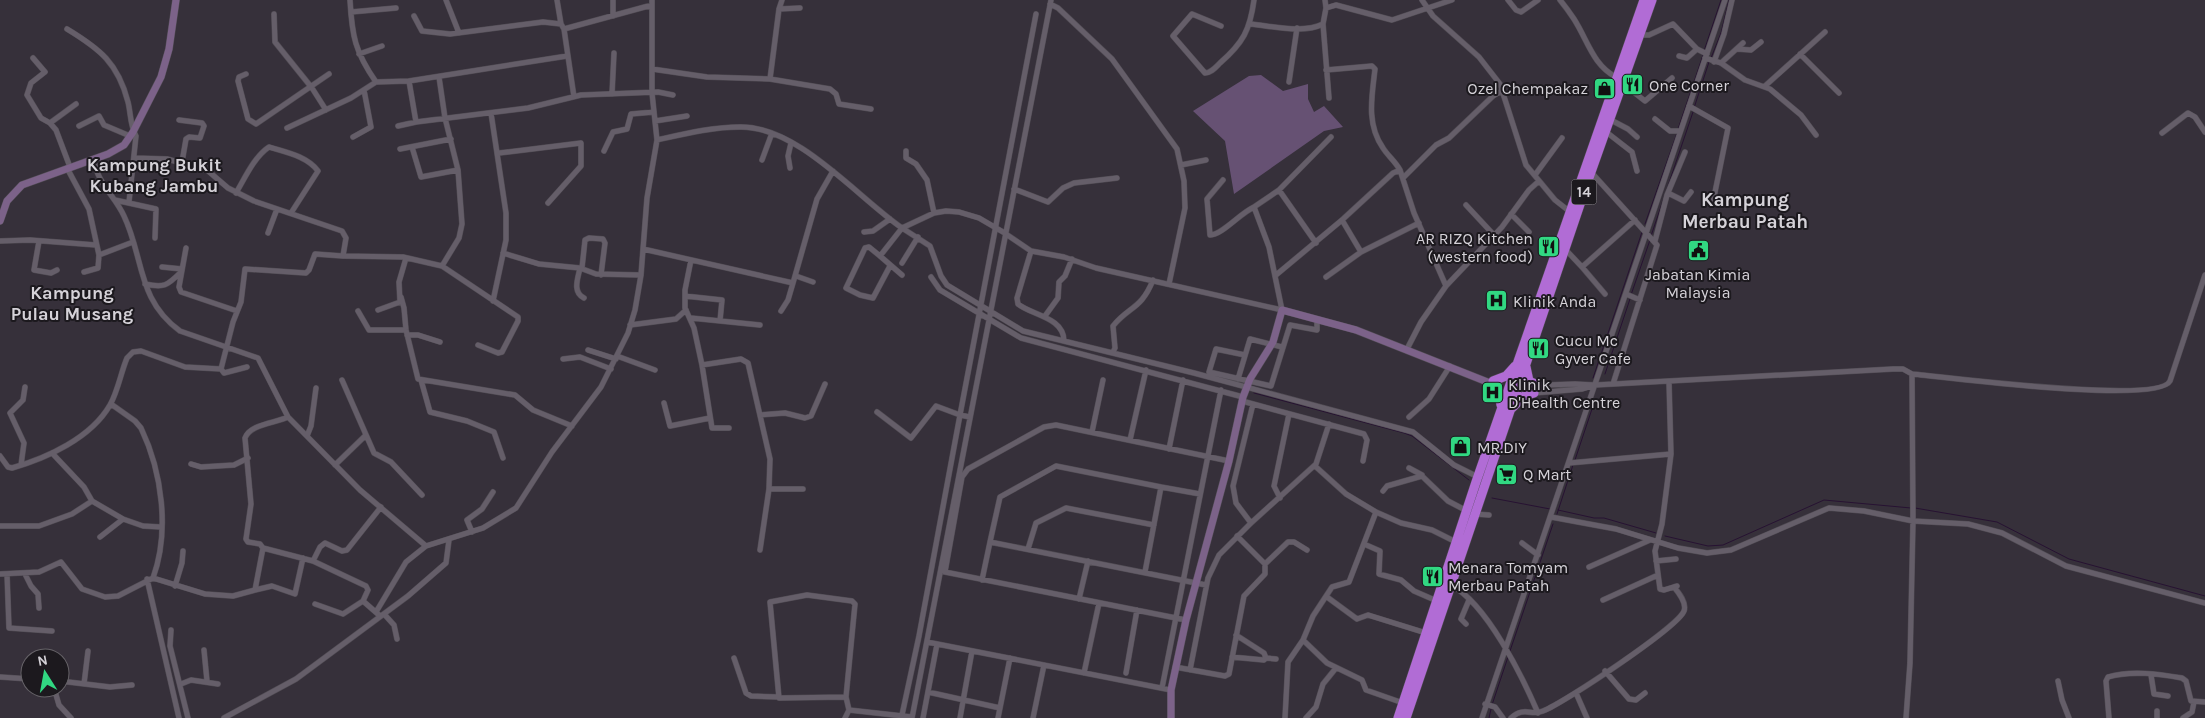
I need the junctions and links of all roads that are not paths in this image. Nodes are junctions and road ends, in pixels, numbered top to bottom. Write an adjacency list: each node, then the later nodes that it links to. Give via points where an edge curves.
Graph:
1 (176, 0): 99 (street, via 166,63)
2 (350, 0): 25 (street)
3 (446, 0): 38 (street)
4 (557, 0): 30 (street)
5 (613, 0): 29 (street)
6 (782, 0): 23 (street)
7 (1254, 0): 31 (street)
8 (1325, 0): 22 (street)
9 (1422, 0): 24 (street)
10 (1452, 0): 24 (street)
11 (1508, 0): 12 (street, via 1521,12)
12 (1538, 0)
13 (1560, 0): 61 (street, via 1604,71)
14 (1644, 0): 39 (highway, 14)
15 (1652, 0): 39 (highway, 14)
16 (1725, 0): 49 (street)
17 (1732, 0): 49 (street, via 1724,34)
18 (1050, 2): 54 (street); 119 (street, via 1112,59 1172,140)
19 (652, 3): 29 (street); 53 (street)
20 (396, 8): 25 (street)
21 (800, 8): 23 (street)
22 (1326, 8): 24 (street, via 1336,5 1392,20); 32 (street)
23 (779, 9): 60 (street)
24 (1428, 9): 68 (street, via 1479,57)
25 (351, 12): 45 (street, via 353,36)
26 (274, 14): 65 (street, via 275,42)
27 (1036, 14): 52 (street)
28 (414, 16): 38 (street, via 424,32)
29 (613, 16): 36 (street)
30 (560, 24): 36 (street); 38 (street, via 543,22)
31 (1250, 24): 33 (street, via 1237,48 1211,72 1204,73 1173,36 1192,14); 34 (street)
32 (1322, 24): 34 (street); 55 (street)
33 (1220, 26)
34 (1297, 28): 64 (street)
35 (67, 29): 99 (street, via 92,44 118,72 128,103)
36 (564, 29): 47 (street)
37 (1825, 32): 46 (street)
38 (459, 33)
39 (1636, 37): 49 (street, via 1673,24); 61 (highway, 14)
40 (1761, 42): 43 (street, via 1751,50)
41 (1743, 43): 43 (street)
42 (382, 46): 45 (street)
43 (1737, 49): 51 (street)
44 (614, 53): 73 (street)
45 (359, 54): 62 (street)
46 (1800, 54): 66 (street); 72 (street)
47 (567, 56): 58 (street); 75 (street)
48 (1680, 56): 49 (street)
49 (1706, 56): 51 (street); 78 (street)
50 (33, 58): 90 (street, via 45,72 31,83 27,94 41,118)
51 (1721, 63): 66 (street, via 1746,80)
52 (1026, 66): 54 (street); 69 (street)
53 (652, 69): 60 (street, via 707,77); 70 (street)
54 (1037, 69): 71 (street)
55 (1326, 70): 76 (street); 123 (street, via 1372,66 1376,69 1372,125 1383,148)
56 (246, 74): 65 (street, via 238,81 252,124 259,123)
57 (329, 74): 65 (street)
58 (439, 77): 63 (street); 84 (street)
59 (1672, 78): 61 (street, via 1645,101)
60 (770, 79): 79 (street, via 830,90 836,94 839,104)
61 (1619, 80): 85 (highway, 14); 145 (highway, 14)
62 (376, 82): 63 (street); 67 (street)
63 (409, 82): 89 (street)
64 (1289, 82)
65 (309, 85): 80 (street)
66 (1765, 86): 100 (street, via 1795,109)
67 (364, 90): 80 (street); 101 (street, via 371,127)
68 (1503, 90): 128 (street, via 1524,160); 130 (street, via 1449,138 1436,145)
69 (1021, 91): 71 (street); 155 (street)
70 (652, 93): 73 (street); 74 (street); 81 (street)
71 (1032, 93): 133 (street)
72 (1839, 93)
73 (612, 94): 75 (street)
74 (673, 95)
75 (574, 97): 82 (street)
76 (1329, 98)
77 (76, 104): 90 (street)
78 (1693, 107): 95 (street); 140 (street, via 1725,124 1728,129)
79 (870, 109)
80 (326, 110): 93 (street)
81 (654, 112): 88 (street); 110 (street, via 631,114 626,130 614,132)
82 (491, 113): 84 (street); 113 (street)
83 (687, 116): 88 (street)
84 (445, 118): 89 (street); 105 (street)
85 (1609, 119): 94 (highway, 14); 102 (street)
86 (1655, 119): 95 (street, via 1663,127)
87 (179, 120): 118 (street, via 204,126 200,138 186,139)
88 (655, 121): 106 (street)
89 (416, 122): 92 (street)
90 (50, 123): 120 (street, via 56,130)
91 (79, 126): 99 (street, via 99,116 104,126)
92 (398, 126)
93 (287, 128)
94 (1605, 130): 126 (street, via 1632,152); 127 (highway, 14)
95 (1678, 131): 124 (street)
96 (2205, 132): 98 (street, via 2195,117 2188,113)
97 (772, 133): 106 (street, via 740,127); 107 (street); 116 (street)
98 (2162, 133)
99 (131, 134): 114 (street, via 136,136); 115 (street, via 115,151)
100 (1816, 135)
101 (353, 137)
102 (1637, 137)
103 (1332, 138): 134 (street)
104 (1562, 138): 128 (street)
105 (451, 140): 108 (street); 122 (street)
106 (657, 140): 172 (street, via 647,198)
107 (791, 143): 121 (street); 125 (street)
108 (412, 147): 109 (street); 122 (street, via 421,177)
109 (400, 149)
110 (604, 151)
111 (906, 151): 147 (street, via 906,158 916,164 926,180)
112 (1685, 152): 124 (street)
113 (498, 153): 141 (street, via 581,143 581,166); 175 (street, via 506,213)
114 (135, 158): 118 (street); 139 (street)
115 (94, 159): 120 (street); 138 (street, via 96,173)
116 (762, 160)
117 (1206, 160): 119 (street)
118 (182, 162): 136 (street, via 206,170)
119 (1181, 165): 204 (street, via 1184,208)
120 (69, 168): 152 (street, via 16,189 7,201); 169 (street, via 89,209)
121 (790, 168)
122 (458, 170): 183 (street, via 462,224 459,238)
123 (1400, 170): 130 (street); 150 (street, via 1360,201)
124 (1672, 170): 137 (street)
125 (833, 171): 149 (street); 195 (street, via 817,199)
126 (1637, 171)
127 (1591, 172): 151 (street); 171 (highway, 14)
128 (1535, 175): 132 (street)
129 (1117, 178): 133 (street, via 1074,183 1048,202)
130 (1402, 178): 153 (street)
131 (1223, 180): 143 (street, via 1207,199 1210,236 1224,230 1238,216)
132 (1539, 181): 145 (street); 148 (street, via 1528,190)
133 (1014, 189): 157 (street)
134 (1278, 190): 143 (street); 168 (street)
135 (1691, 192): 137 (street, via 1684,201)
136 (236, 193): 144 (street); 146 (street, via 266,148 296,156 318,171)
137 (1665, 194): 160 (street); 166 (street)
138 (114, 200): 139 (street); 167 (street, via 126,218)
139 (129, 202): 163 (street, via 156,209)
140 (1713, 202)
141 (548, 203)
142 (1466, 205): 161 (street)
143 (1254, 207): 193 (street)
144 (277, 209): 146 (street); 159 (street)
145 (1569, 211): 240 (highway, 14)
146 (291, 213): 177 (street, via 342,231 346,238)
147 (934, 213): 154 (street); 155 (street, via 946,210 959,212)
148 (1511, 214): 158 (street); 161 (street)
149 (890, 219): 154 (street); 156 (street, via 873,231)
150 (1342, 220): 168 (street); 174 (street)
151 (1635, 220): 160 (street); 186 (street)
152 (0, 221)
153 (1419, 223): 174 (street); 205 (street)
154 (902, 228): 162 (street); 178 (street)
155 (995, 228): 157 (street); 216 (street)
156 (864, 232)
157 (1004, 232): 173 (street); 220 (street)
158 (1529, 232)
159 (268, 233)
160 (1648, 233): 166 (street); 207 (street)
161 (1493, 234): 205 (street)
162 (918, 237): 182 (street); 203 (street, via 930,246)
163 (155, 238)
164 (0, 241): 165 (street)
165 (39, 241): 169 (street); 188 (street, via 34,270 51,273)
166 (1654, 241): 211 (street, via 1657,246)
167 (133, 242): 176 (street); 202 (street)
168 (1316, 243): 193 (street)
169 (96, 245): 176 (street)
170 (186, 248): 189 (street)
171 (1564, 248): 186 (street); 240 (highway, 14)
172 (644, 249): 181 (street); 192 (street)
173 (1031, 251): 180 (street); 221 (street, via 1017,301 1022,308)
174 (1361, 252): 197 (street)
175 (503, 253): 187 (street, via 539,264); 212 (street)
176 (99, 255): 190 (street, via 98,268)
177 (343, 256): 179 (street); 218 (street, via 315,254 306,273 245,269)
178 (880, 256): 184 (street); 184 (street, via 869,247 865,248 846,284 847,289 873,298)
179 (406, 258): 183 (street); 209 (street, via 400,282)
180 (1072, 259): 199 (street, via 1096,268); 221 (street, via 1059,284 1058,298)
181 (691, 260): 201 (street); 208 (street)
182 (902, 263)
183 (442, 266): 212 (street)
184 (890, 266): 196 (street)
185 (162, 267): 189 (street)
186 (1582, 267): 206 (street)
187 (581, 268): 191 (street); 191 (street, via 585,240 603,239); 210 (street, via 576,290)
188 (58, 270)
189 (182, 270): 202 (street, via 169,284 161,287); 218 (street, via 180,292)
190 (84, 272)
191 (601, 275): 192 (street)
192 (638, 275): 225 (street)
193 (1276, 275): 217 (street)
194 (2205, 275): 248 (street, via 2170,381 2164,387 2080,390)
195 (796, 276): 200 (street); 201 (street)
196 (902, 276)
197 (1326, 277)
198 (930, 278): 203 (street)
199 (1153, 280): 204 (street); 236 (street, via 1138,306 1113,326)
200 (812, 282)
201 (793, 283): 219 (street)
202 (144, 284): 234 (street, via 175,327)
203 (940, 284): 216 (street); 216 (street)
204 (1169, 284): 217 (street)
205 (1446, 286): 233 (street)
206 (1605, 294)
207 (1627, 294): 211 (street); 259 (street)
208 (685, 296): 215 (street); 224 (street, via 722,300)
209 (401, 297): 214 (street, via 396,305); 227 (street)
210 (584, 298)
211 (1640, 300): 258 (street)
212 (493, 302): 230 (street, via 516,313 518,321 502,352)
213 (358, 310): 227 (street, via 369,330)
214 (378, 310)
215 (686, 310): 222 (street); 225 (street, via 678,318)
216 (981, 310): 220 (street); 274 (street)
217 (1282, 310): 223 (street); 229 (street)
218 (237, 311): 234 (street)
219 (781, 311)
220 (989, 315): 231 (street, via 1020,330); 231 (street, via 1021,338); 275 (street)
221 (1044, 316): 231 (street, via 1062,332)
222 (691, 318): 224 (street); 241 (street)
223 (1317, 319): 232 (street, via 1317,330 1291,324); 233 (street)
224 (720, 321): 226 (street)
225 (630, 325): 238 (street)
226 (760, 325)
227 (406, 333): 228 (street); 251 (street, via 414,372)
228 (440, 342)
229 (1272, 344): 232 (street); 237 (street, via 1250,339); 257 (street)
230 (478, 345)
231 (1067, 345): 236 (street); 247 (street)
232 (1282, 347): 257 (street, via 1272,385)
233 (1407, 348): 242 (street)
234 (227, 349): 244 (street); 277 (street, via 253,355 260,361)
235 (588, 350): 238 (street)
236 (1112, 352): 257 (street)
237 (1245, 355): 249 (street); 249 (street, via 1215,350 1209,372)
238 (616, 357): 245 (street); 246 (street)
239 (563, 360): 245 (street, via 577,356)
240 (1522, 362): 254 (highway); 262 (highway, 14); 264 (highway, via 1529,381)
241 (702, 365): 273 (street, via 745,360); 278 (street)
242 (1450, 366): 254 (street); 276 (street, via 1432,395)
243 (247, 367): 244 (street, via 226,373)
244 (221, 369): 267 (street, via 185,367 145,352 133,352 127,358)
245 (610, 369): 279 (street, via 596,395)
246 (655, 370)
247 (1146, 370): 253 (street); 285 (street)
248 (1912, 374): 255 (street, via 1903,369 1893,369); 317 (street)
249 (1238, 379): 257 (street)
250 (342, 380): 283 (street)
251 (421, 380): 279 (street, via 515,395 533,410); 292 (street, via 428,410 494,432)
252 (1103, 380): 282 (street)
253 (1183, 380): 263 (street); 286 (street)
254 (1493, 382): 262 (street); 271 (highway, via 1502,400)
255 (1669, 382): 258 (street); 288 (street)
256 (825, 384): 273 (street, via 811,416)
257 (1247, 384): 265 (street); 302 (street, via 1413,432 1454,465)
258 (1613, 384): 259 (street)
259 (1595, 386): 264 (street, via 1576,384); 264 (street, via 1582,390); 295 (street)
260 (25, 387): 297 (street, via 23,400 10,413 24,443)
261 (316, 388): 284 (street)
262 (1513, 388): 264 (street); 264 (street); 269 (highway, 14); 271 (highway, 14)
263 (1220, 390): 265 (street); 290 (street)
264 (1537, 390): 269 (highway, via 1524,396)
265 (1243, 399): 268 (street); 293 (street)
266 (664, 403): 278 (street, via 670,426)
267 (111, 404): 287 (street, via 98,421 79,437); 322 (street, via 136,421 144,436 158,481)
268 (1253, 404): 272 (street); 319 (street, via 1234,486 1236,504)
269 (1510, 410): 314 (highway, 14)
270 (876, 412): 274 (street, via 911,438 936,406)
271 (1500, 412): 302 (highway, 14)
272 (1289, 414): 280 (street); 310 (street, via 1274,486)
273 (760, 415): 304 (street, via 770,459)
274 (960, 415): 275 (street); 429 (street)
275 (970, 417): 345 (street)
276 (1409, 417)
277 (286, 418): 284 (street); 291 (street, via 249,432 245,438)
278 (710, 418): 281 (street, via 713,429)
279 (569, 424): 323 (street, via 516,508)
280 (1328, 424): 294 (street, via 1366,435); 299 (street, via 1320,459)
281 (729, 428)
282 (1092, 432): 285 (street); 345 (street, via 1047,426 966,472 962,477)
283 (366, 435): 298 (street); 309 (street, via 374,453 391,462)
284 (307, 436): 298 (street)
285 (1130, 440): 286 (street)
286 (1169, 449): 290 (street)
287 (52, 453): 297 (street); 311 (street, via 84,487)
288 (1671, 454): 295 (street); 330 (street, via 1663,521)
289 (0, 456): 297 (street, via 10,468)
290 (1208, 456): 293 (street); 308 (street)
291 (248, 458): 296 (street, via 234,465 201,467); 334 (street, via 251,509 246,539)
292 (503, 458)
293 (1229, 461): 357 (street)
294 (1364, 461)
295 (1569, 463): 316 (street)
296 (191, 464)
297 (21, 465)
298 (335, 466): 312 (street)
299 (1315, 466): 310 (street); 313 (street, via 1346,494)
300 (1409, 468): 301 (street)
301 (1422, 476): 306 (street, via 1387,486); 314 (street, via 1448,501)
302 (1478, 478): 314 (highway, 14)
303 (1161, 487): 308 (street); 321 (street); 328 (street, via 1054,467 1000,497)
304 (769, 489): 305 (street); 336 (street)
305 (803, 489)
306 (1383, 491)
307 (493, 492): 323 (street, via 482,509 467,520)
308 (1200, 494): 355 (street)
309 (422, 495)
310 (1280, 498): 319 (street)
311 (92, 501): 318 (street); 320 (street, via 72,514 39,526)
312 (381, 508): 333 (street); 342 (street, via 348,550 325,543)
313 (1376, 512): 329 (street, via 1401,523 1432,530); 331 (street)
314 (1470, 512): 315 (street); 329 (highway, 14); 359 (highway, 14)
315 (1489, 515)
316 (1552, 517): 327 (street, via 1616,529); 339 (street)
317 (1913, 519): 330 (street, via 1829,508 1719,553); 369 (street, via 1986,528 2014,538 2066,566); 447 (street)
318 (123, 520): 322 (street); 325 (street)
319 (1251, 523): 324 (street)
320 (0, 526)
321 (1154, 526): 335 (street, via 1062,508 1036,523); 348 (street)
322 (161, 527): 353 (street, via 160,556)
323 (472, 532): 326 (street)
324 (1237, 536): 346 (street); 358 (street, via 1221,552)
325 (100, 537)
326 (449, 540): 333 (street); 373 (street, via 446,563)
327 (1650, 540): 330 (street); 347 (street)
328 (990, 542): 335 (street); 356 (street)
329 (1456, 542): 367 (highway, 14)
330 (1657, 542): 343 (street)
331 (1364, 544): 362 (street, via 1349,582 1332,588); 367 (street, via 1380,550 1379,574 1401,580 1414,591)
332 (1522, 544): 339 (street)
333 (426, 546): 373 (street, via 406,562)
334 (263, 548): 340 (street); 361 (street)
335 (1028, 549): 344 (street)
336 (760, 550)
337 (1307, 550): 346 (street, via 1288,542)
338 (184, 551): 360 (street)
339 (1538, 554): 385 (street)
340 (303, 558): 342 (street); 361 (street, via 295,594 272,586)
341 (1676, 559): 343 (street)
342 (313, 561): 366 (street, via 366,586 368,590)
343 (1656, 561): 352 (street)
344 (1088, 562): 348 (street); 363 (street)
345 (944, 563): 356 (street, via 948,574); 383 (street)
346 (1265, 564): 380 (street, via 1265,574 1244,596)
347 (1589, 567)
348 (1144, 572): 355 (street)
349 (0, 574): 350 (street)
350 (7, 574): 351 (street); 378 (street, via 8,627)
351 (26, 574): 354 (street, via 46,570 61,562 82,589 105,597 118,596); 371 (street, via 38,594)
352 (1658, 575): 365 (street); 398 (street, via 1662,590 1676,586 1685,604 1684,611 1653,640)
353 (153, 578): 354 (street); 360 (street)
354 (147, 579): 432 (street)
355 (1182, 579): 357 (street); 374 (street)
356 (982, 580): 363 (street)
357 (1195, 582): 358 (street); 375 (street)
358 (1206, 585): 397 (street)
359 (1451, 585): 364 (street); 426 (highway, 14)
360 (175, 586): 361 (street, via 200,594 229,596)
361 (255, 590)
362 (1327, 597): 379 (street, via 1357,619 1368,615); 382 (street, via 1313,616)
363 (1080, 599): 368 (street)
364 (1469, 600): 376 (street, via 1461,619); 385 (street)
365 (1603, 600)
366 (362, 601): 370 (street, via 343,614); 373 (street)
367 (1437, 601): 379 (highway, 14)
368 (1099, 603): 372 (street); 399 (street)
369 (2205, 603)
370 (315, 604)
371 (39, 608)
372 (1137, 610): 374 (street); 400 (street)
373 (380, 614): 381 (street, via 394,625); 434 (street, via 296,679)
374 (1175, 617): 375 (street); 411 (street)
375 (1186, 620): 395 (street)
376 (1466, 624)
377 (171, 630): 408 (street, via 170,646)
378 (52, 631)
379 (1426, 633): 426 (highway, 14)
380 (1236, 635): 389 (street); 392 (street, via 1264,653)
381 (397, 639)
382 (1303, 640): 396 (street); 441 (street, via 1288,662)
383 (927, 642): 384 (street); 430 (street)
384 (937, 644): 387 (street); 413 (street)
385 (1506, 648): 423 (street); 428 (street)
386 (204, 650): 406 (street)
387 (972, 651): 391 (street); 420 (street)
388 (88, 652): 407 (street)
389 (1232, 657): 392 (street); 397 (street, via 1227,676)
390 (734, 658): 417 (street, via 746,693)
391 (1010, 658): 394 (street); 424 (street)
392 (1266, 658): 393 (street)
393 (1276, 659)
394 (1044, 665): 399 (street); 439 (street)
395 (1175, 667): 397 (street); 412 (street)
396 (1336, 668): 426 (street, via 1360,679 1365,689); 442 (street, via 1323,684 1316,707)
397 (1190, 670)
398 (1605, 672): 414 (street); 415 (street, via 1629,700 1636,700)
399 (1084, 673): 411 (street)
400 (1126, 674)
401 (2151, 674): 416 (street, via 2154,694); 421 (street, via 2184,679); 449 (street, via 2119,675 2107,679)
402 (0, 677): 403 (street)
403 (20, 678)
404 (2058, 681): 448 (street)
405 (70, 682): 407 (street)
406 (207, 682): 408 (street, via 191,680); 409 (street)
407 (84, 684): 410 (street)
408 (181, 684): 433 (street)
409 (218, 684)
410 (132, 685)
411 (1162, 688): 412 (street)
412 (1172, 690): 440 (street)
413 (928, 692): 420 (street); 436 (street)
414 (1576, 693): 428 (street); 446 (street)
415 (1645, 693)
416 (2168, 696)
417 (779, 697): 418 (street); 418 (street, via 770,602 811,595 855,604)
418 (846, 697): 425 (street)
419 (57, 698): 431 (street)
420 (964, 700): 424 (street); 437 (street)
421 (2194, 702): 422 (street); 451 (street, via 2192,712)
422 (2205, 702)
423 (1487, 704): 443 (street); 444 (street)
424 (1000, 708): 438 (street)
425 (849, 710): 429 (street); 435 (street)
426 (1403, 711)
427 (2157, 711): 450 (street)
428 (1538, 713): 445 (street, via 1526,711)
429 (902, 715): 430 (street)
430 (912, 717)
431 (71, 718)
432 (179, 718)
433 (188, 718)
434 (224, 718)
435 (846, 718)
436 (923, 718)
437 (960, 718)
438 (998, 718)
439 (1033, 718)
440 (1171, 718)
441 (1285, 718)
442 (1306, 718)
443 (1482, 718)
444 (1503, 718)
445 (1511, 718)
446 (1587, 718)
447 (1906, 718)
448 (2070, 718)
449 (2107, 718)
450 (2157, 718)
451 (2183, 718)

